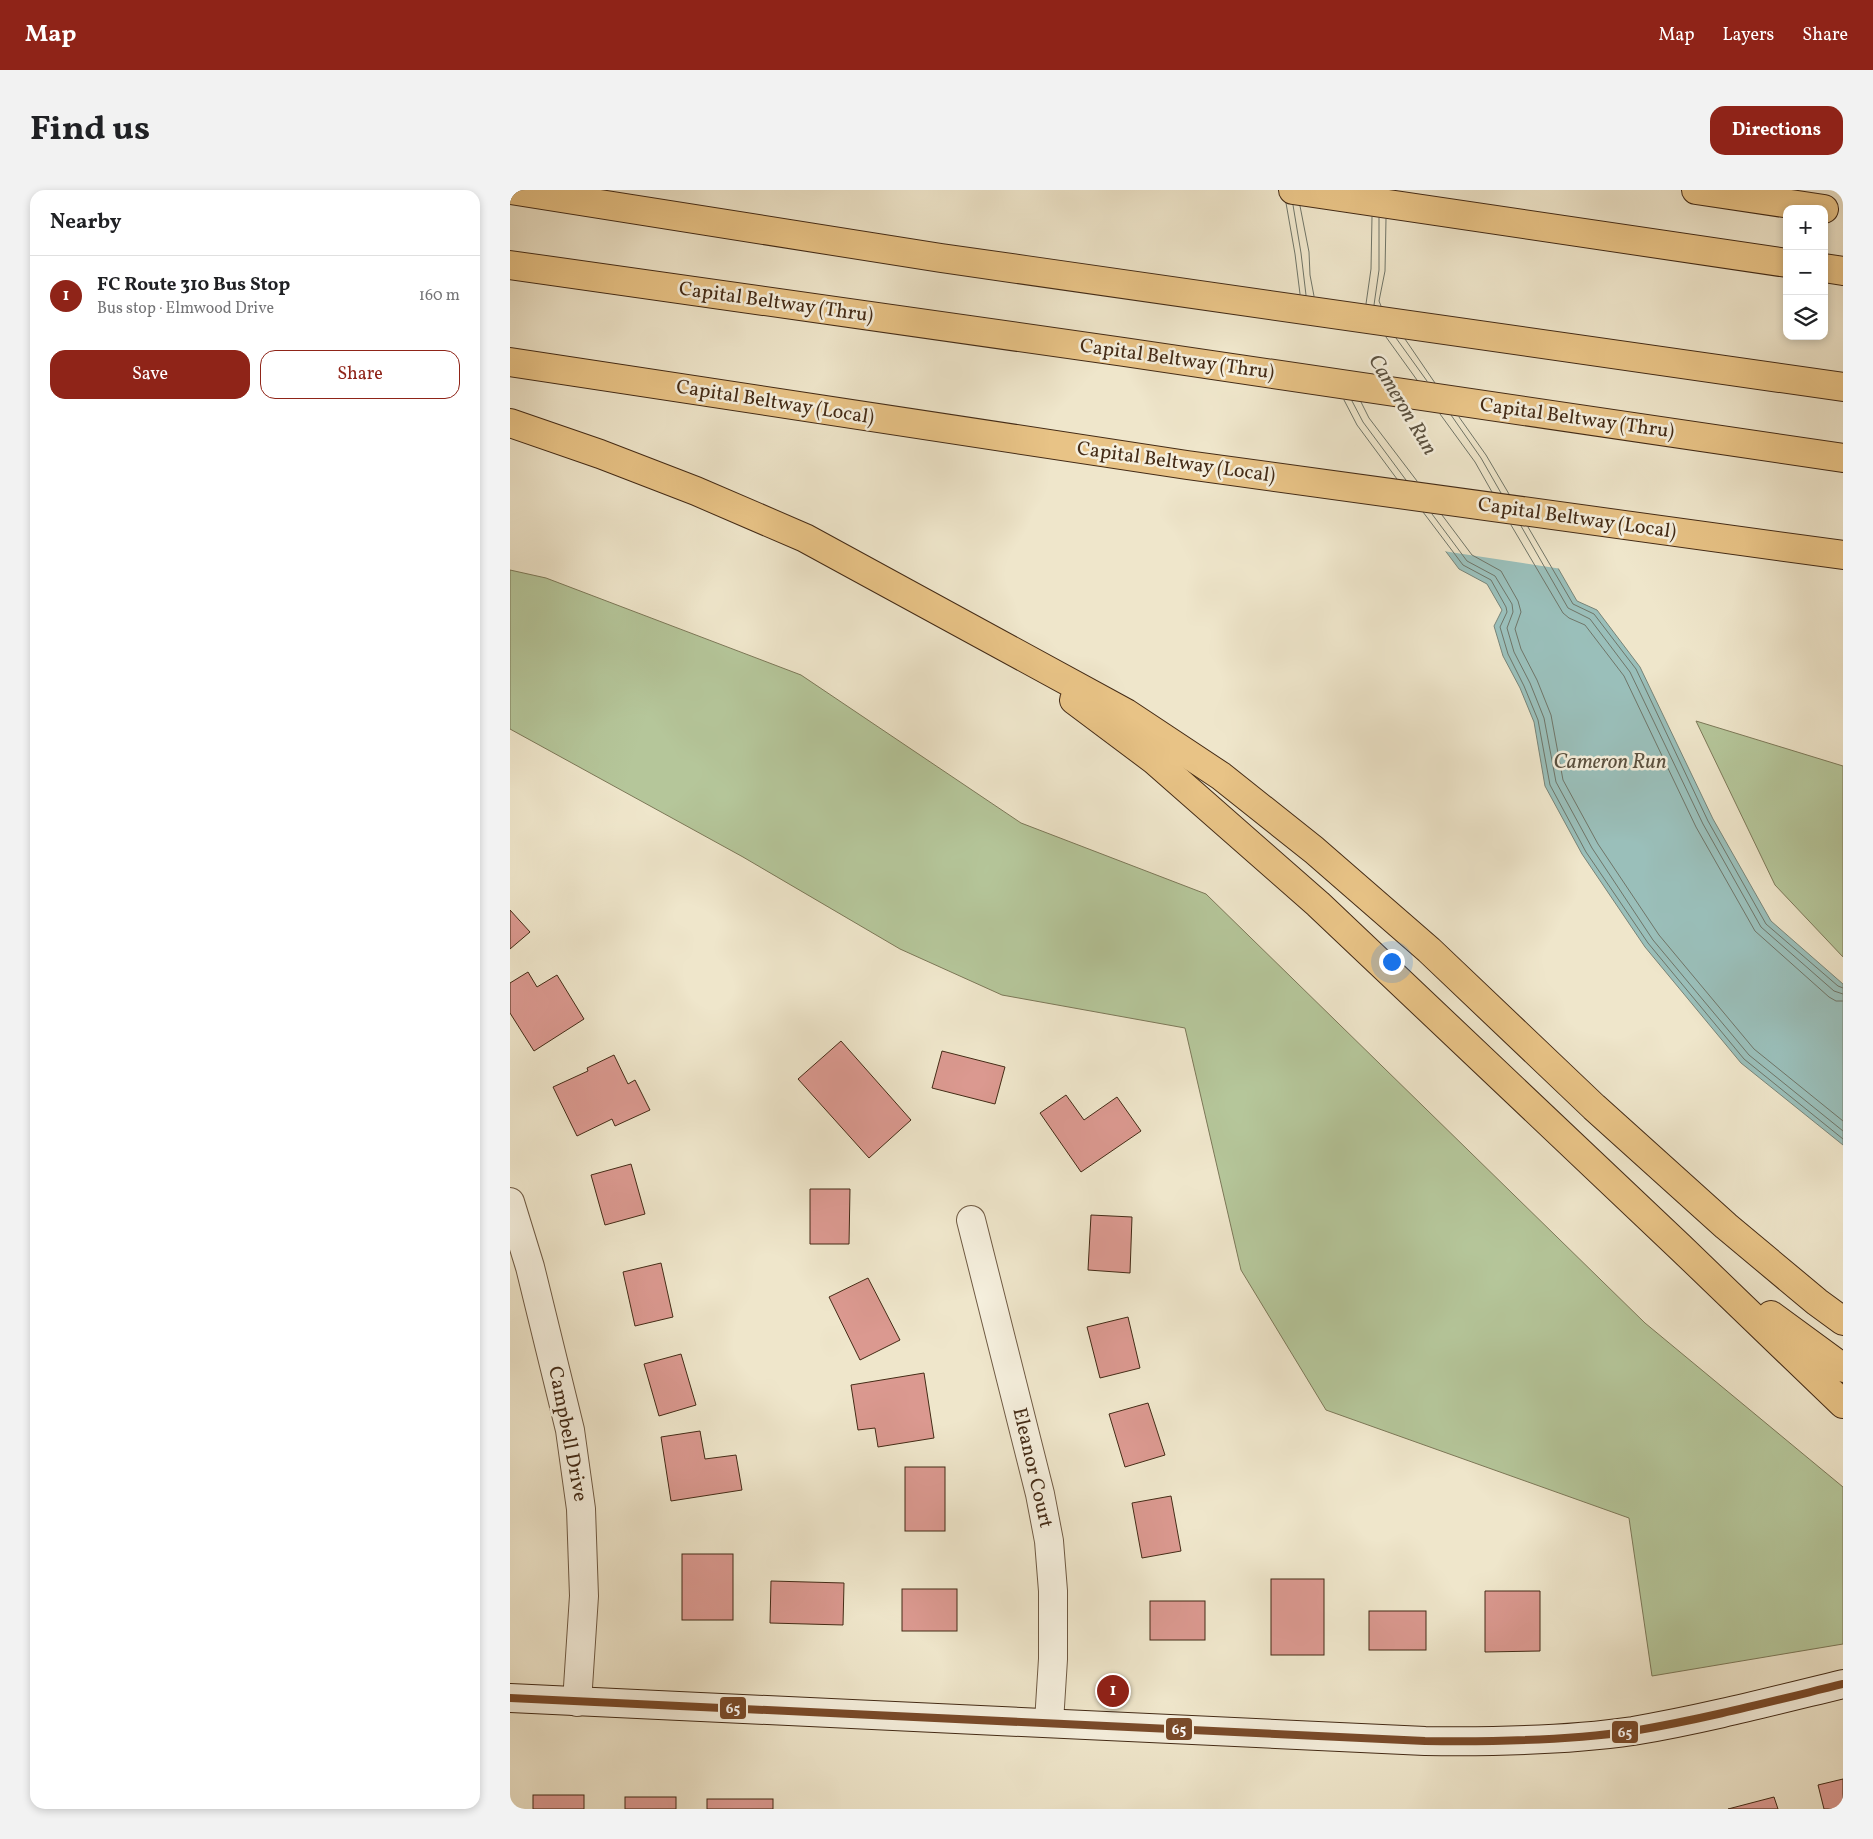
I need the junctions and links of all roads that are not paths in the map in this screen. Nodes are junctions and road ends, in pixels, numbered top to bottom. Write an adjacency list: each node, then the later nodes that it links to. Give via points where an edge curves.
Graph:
1 (511, 190): 12 (highway, via 941,258)
2 (1293, 190): 7 (highway)
3 (1696, 190): 4 (highway)
4 (1797, 205)
5 (1828, 210): 6 (highway)
6 (1843, 212)
7 (1783, 262)
8 (510, 265): 14 (highway, Capital Beltway (Thru))
9 (1828, 269): 10 (highway)
10 (1843, 271)
11 (510, 362): 15 (highway, Capital Beltway (Local), via 1187,465)
12 (1843, 387)
13 (510, 423): 16 (highway, via 696,491 805,538)
14 (1843, 458)
15 (1843, 555)
16 (1003, 647): 19 (highway, via 1154,760 1318,904); 20 (highway, via 1126,713 1221,776 1299,837 1429,950 1594,1107 1726,1226)
17 (510, 1202): 25 (street, Campbell Drive, via 530,1267 570,1430 581,1509 584,1596)
18 (970, 1220): 26 (street, Eleanor Court, via 1049,1540 1053,1591)
19 (1680, 1247): 21 (highway); 22 (highway)
20 (1843, 1321)
21 (1843, 1368)
22 (1843, 1404)
23 (1843, 1684): 26 (street, via 1711,1716 1631,1731 1490,1742)
24 (510, 1698): 25 (street)
25 (577, 1702): 26 (street)
26 (1049, 1722)

